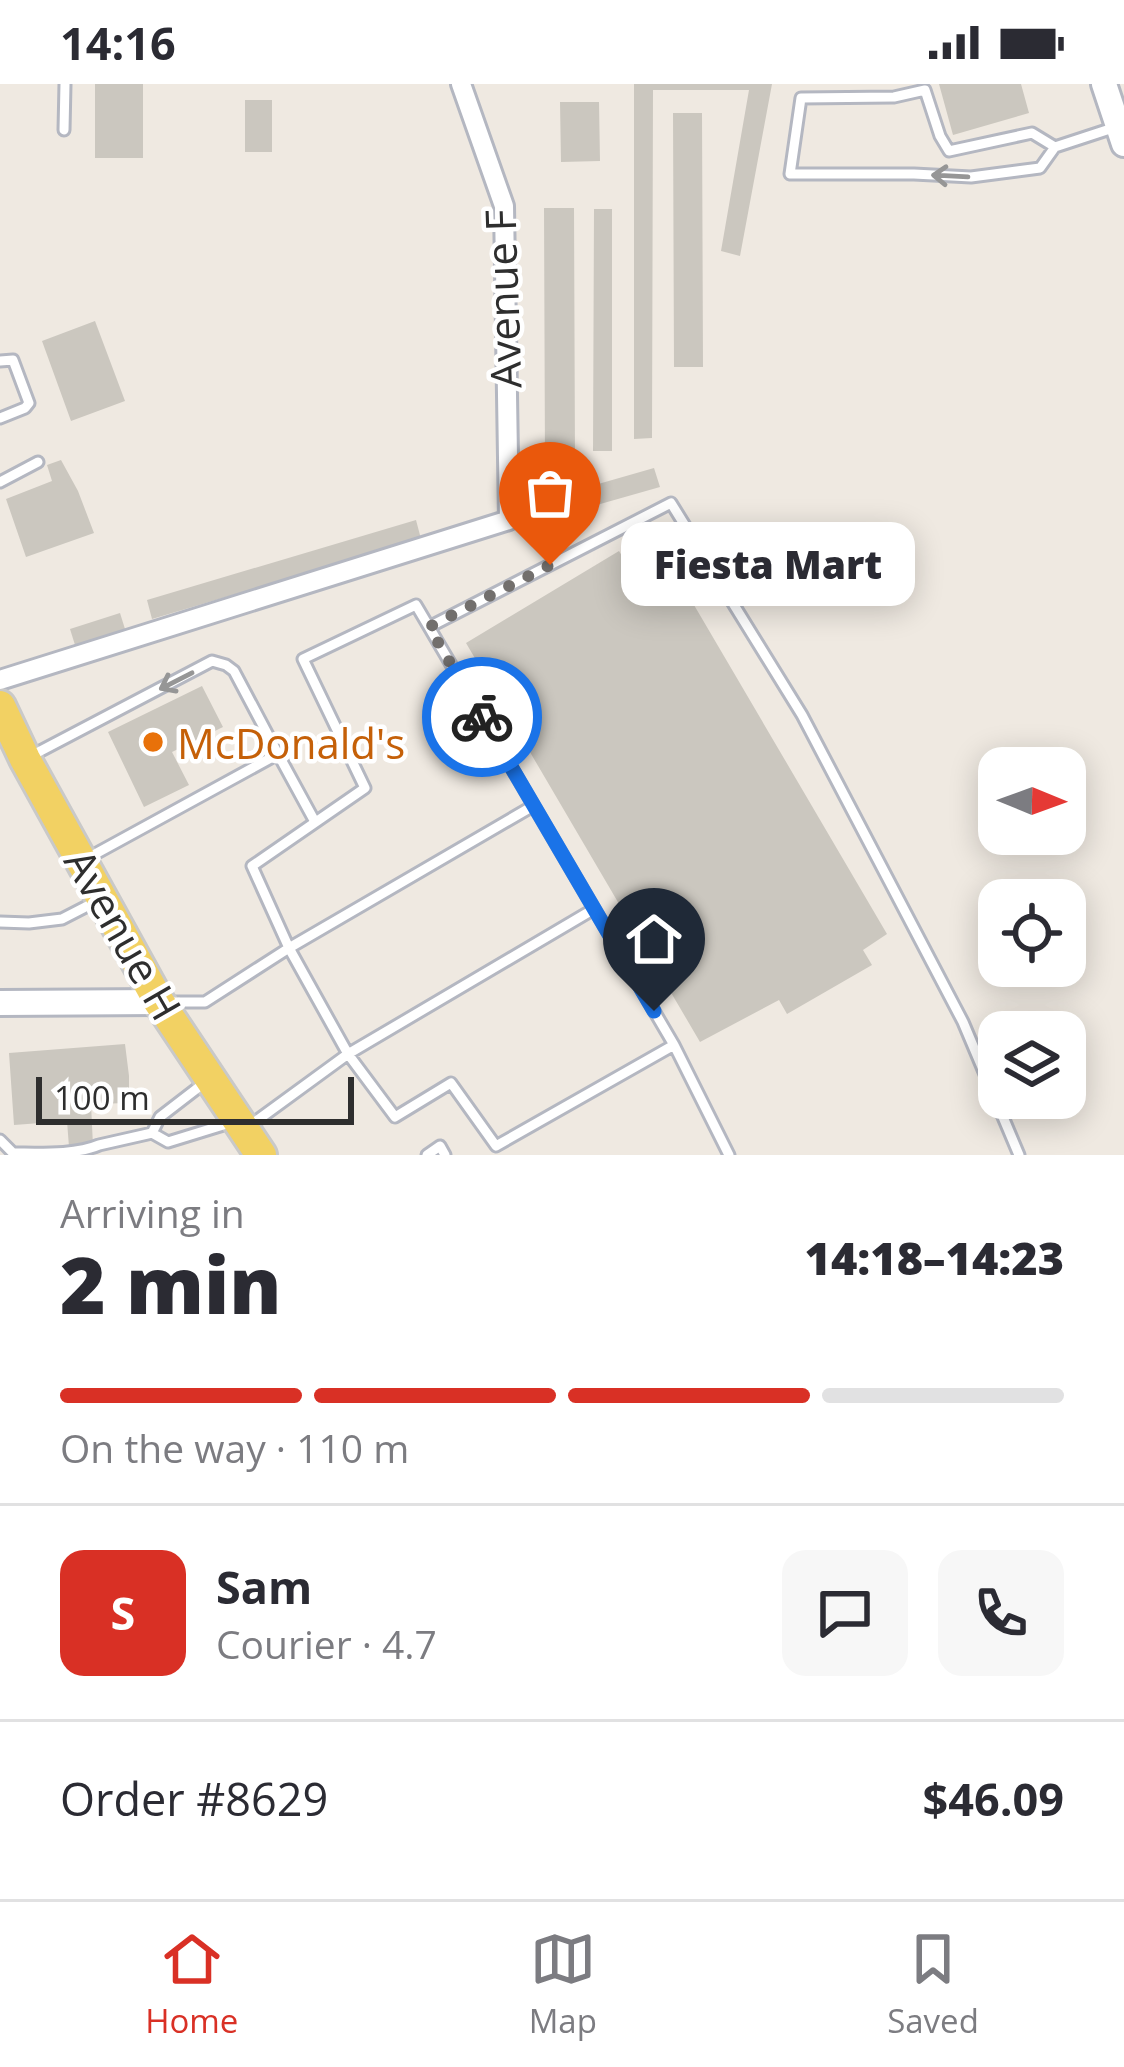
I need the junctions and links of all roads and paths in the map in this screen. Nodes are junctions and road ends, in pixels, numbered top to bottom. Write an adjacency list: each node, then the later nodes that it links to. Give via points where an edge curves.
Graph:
1 (65, 84): 4 (lane)
2 (461, 84): 12 (street, Avenue F, via 503,206 509,520)
3 (1104, 84): 5 (street)
4 (64, 130)
5 (1121, 135): 6 (lane)
6 (1055, 147): 6 (lane, one-way to 6, via 1040,168 971,177 790,174 801,98 925,89 949,151 1032,134)
7 (0, 361): 8 (lane, via 13,360 29,403)
8 (0, 418)
9 (38, 462): 10 (lane)
10 (0, 482)
11 (429, 627): 16 (lane); 17 (lane, via 416,605 303,659 365,788); 34 (lane, via 671,503 802,715 964,1022)
12 (0, 680)
13 (0, 706): 15 (main road, Avenue H)
14 (278, 754): 15 (lane, one-way to 15, via 234,671 212,662); 17 (lane); 18 (lane)
15 (12, 759): 18 (main road, Avenue H)
16 (533, 806): 20 (lane); 22 (lane)
17 (314, 820): 22 (lane, via 252,866)
18 (82, 862): 19 (main road, Avenue H)
19 (102, 898): 21 (lane, via 62,919); 23 (main road, Avenue H)
20 (594, 909): 25 (lane); 26 (lane)
21 (0, 922)
22 (289, 948): 23 (lane, via 205,1002); 26 (lane)
23 (159, 1002): 24 (street); 27 (main road, Avenue H)
24 (0, 1003)
25 (674, 1045): 26 (lane, via 496,1146 451,1083 394,1117); 33 (lane)
26 (348, 1054): 29 (lane)
27 (211, 1078): 28 (lane, via 160,1117); 29 (main road, Avenue H)
28 (152, 1133): 29 (lane, via 167,1142); 30 (lane, via 74,1152 13,1153)
29 (248, 1135)
30 (0, 1140)
31 (427, 1155): 32 (lane, via 440,1146)
32 (445, 1155)
33 (729, 1155)
34 (1018, 1155)

